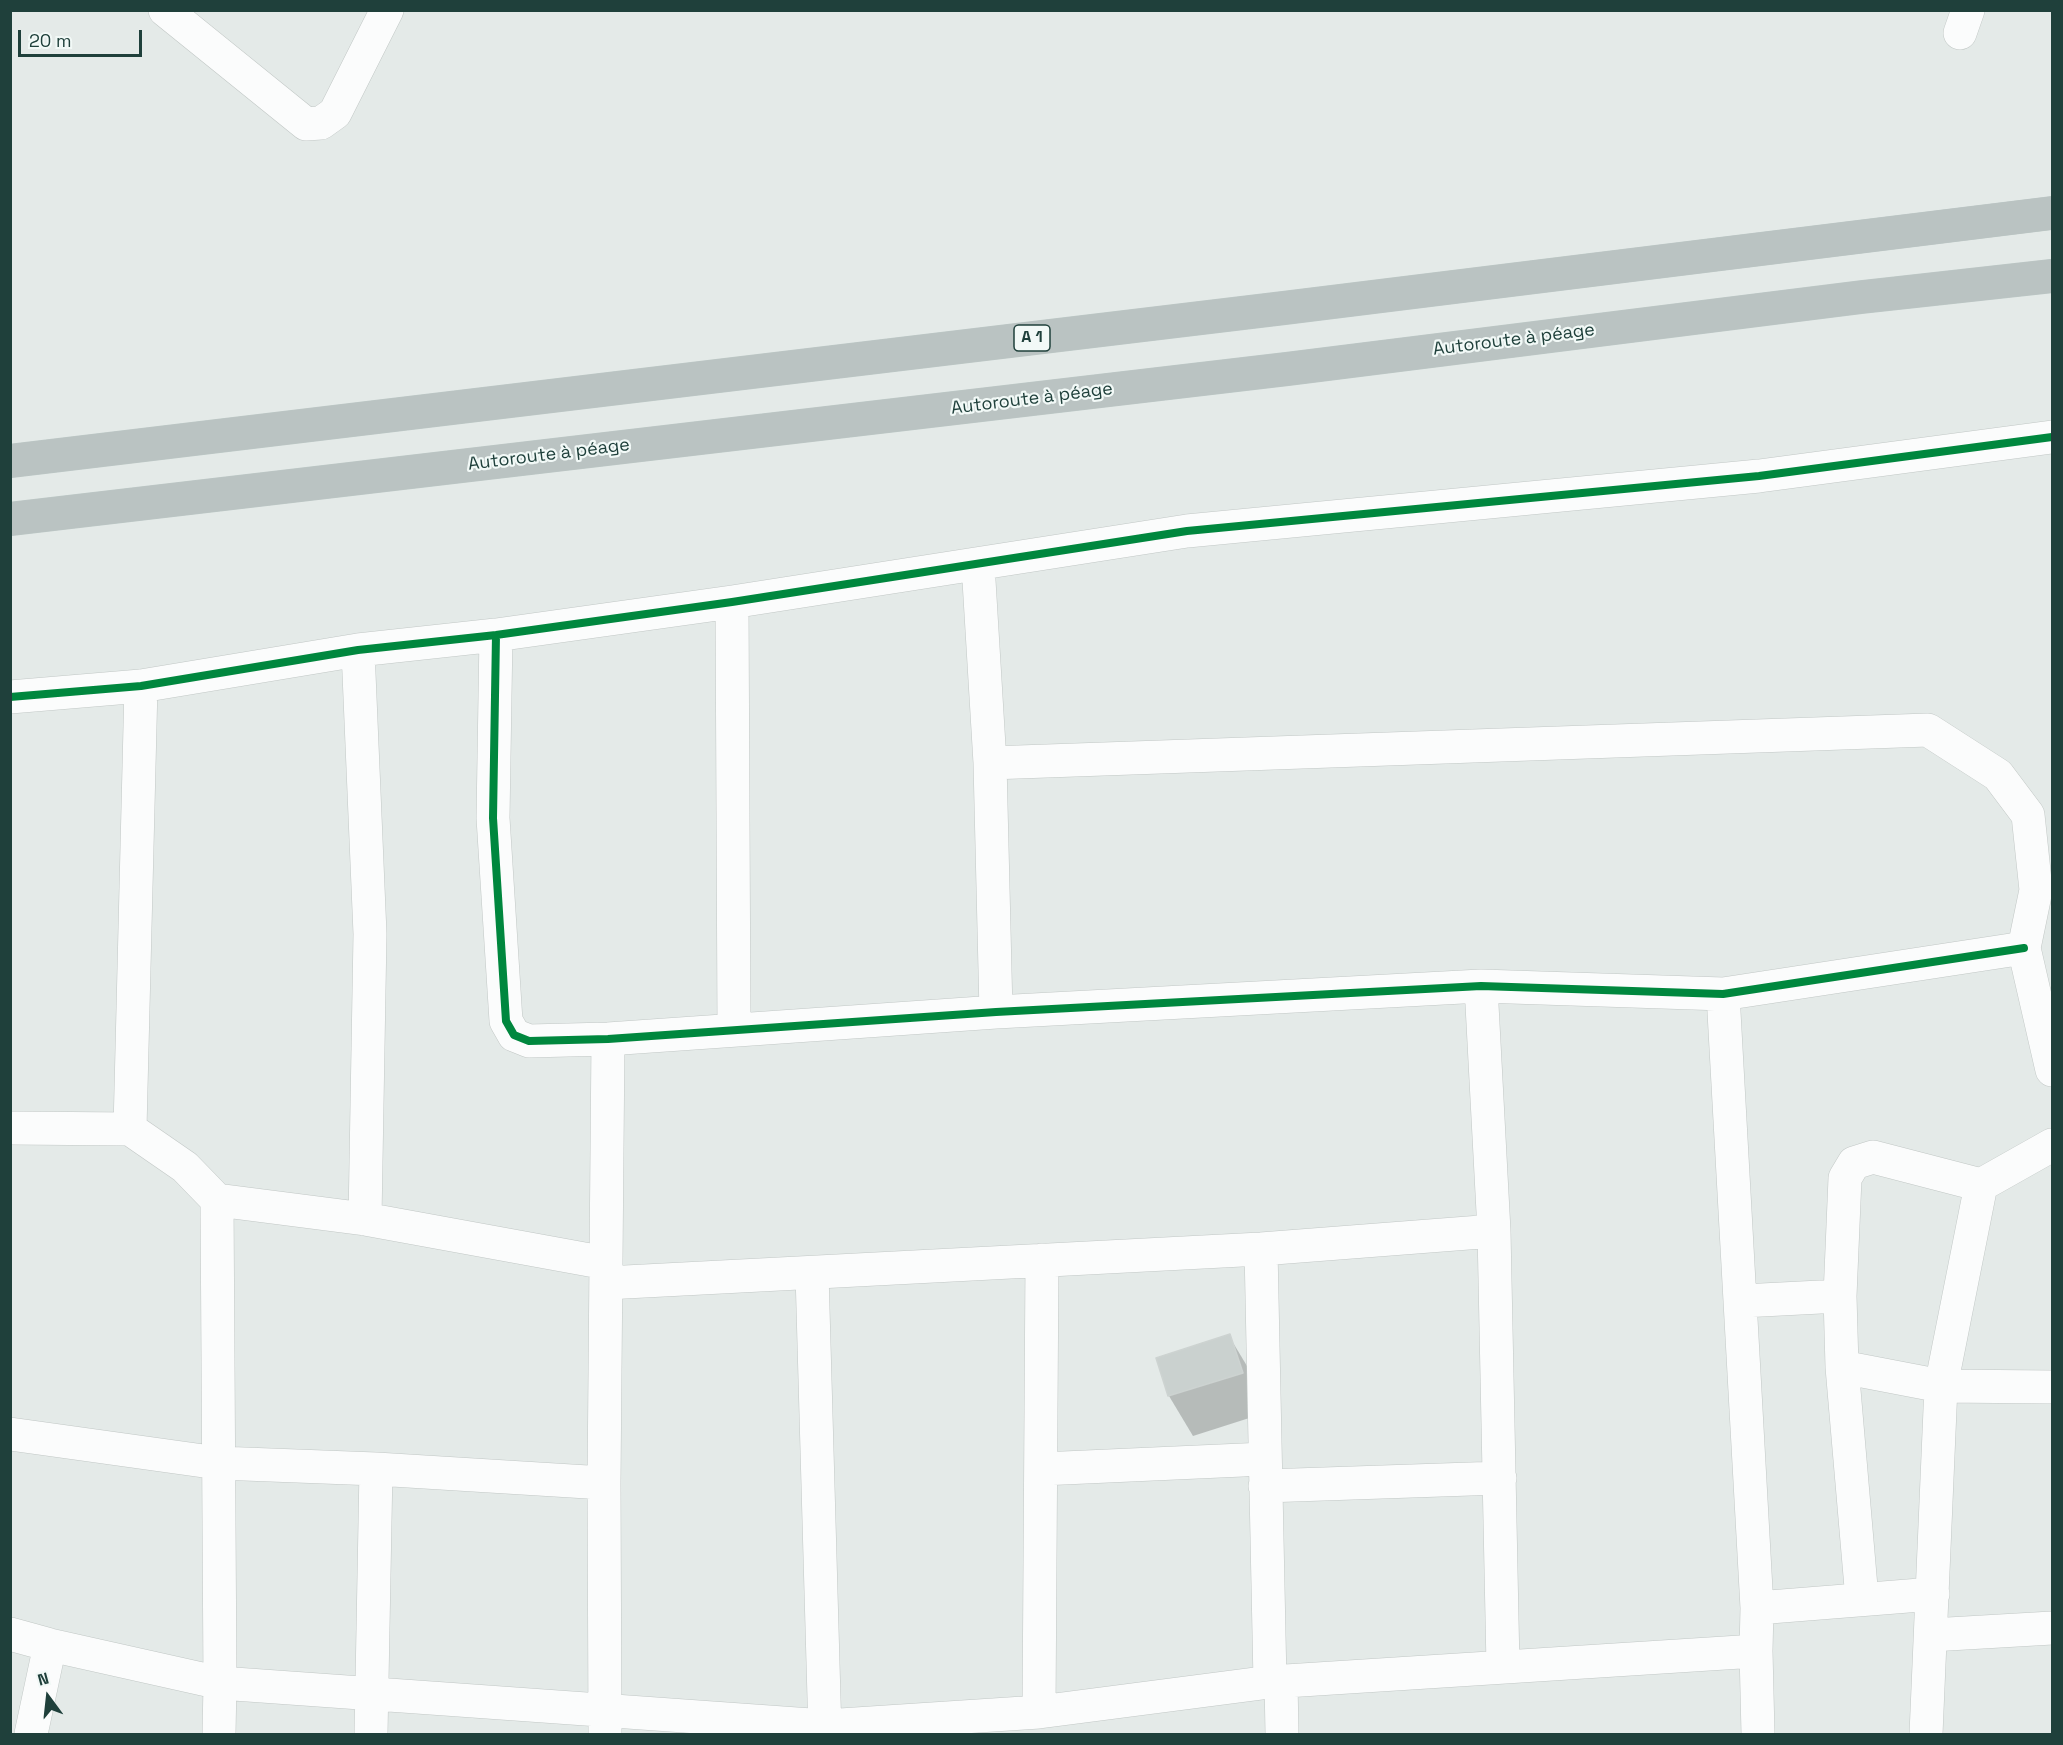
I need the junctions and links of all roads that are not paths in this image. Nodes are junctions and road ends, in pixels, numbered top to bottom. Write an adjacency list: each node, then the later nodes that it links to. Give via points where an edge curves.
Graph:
1 (165, 10): 2 (street, via 306,124 321,123 335,113)
2 (387, 10)
3 (2052, 213): 6 (highway, A 1)
4 (2052, 276): 7 (highway, Autoroute à péage)
5 (2052, 437): 8 (street, via 1759,476 1187,531)
6 (10, 461)
7 (10, 519)
8 (978, 564): 9 (street); 14 (street)
9 (732, 602): 10 (street); 20 (street)
10 (496, 635): 11 (street); 21 (street, via 494,818 506,1021 514,1035 529,1041)
11 (358, 650): 12 (street); 28 (street, via 370,934)
12 (141, 686): 13 (street); 24 (street)
13 (10, 697)
14 (990, 763): 15 (street, via 1928,730 1998,775 2028,815); 19 (street)
15 (2044, 886): 16 (street)
16 (2024, 948): 18 (street); 22 (street)
17 (1482, 986): 18 (street); 19 (street); 29 (street)
18 (1724, 994): 35 (street)
19 (996, 1012): 20 (street)
20 (734, 1030): 21 (street)
21 (608, 1039): 32 (street)
22 (2052, 1070)
23 (10, 1128): 24 (street)
24 (130, 1129): 27 (street, via 185,1167)
25 (2052, 1145): 26 (street)
26 (1981, 1185): 34 (street, via 1873,1158 1854,1163 1845,1178); 37 (street)
27 (217, 1200): 28 (street); 40 (street)
28 (365, 1220): 32 (street)
29 (1494, 1231): 30 (street); 44 (street)
30 (1261, 1249): 31 (street); 43 (street)
31 (1042, 1260): 33 (street); 42 (street)
32 (606, 1273): 33 (street); 45 (street)
33 (812, 1273): 60 (street)
34 (1840, 1296): 35 (street); 36 (street)
35 (1742, 1302): 48 (street)
36 (1842, 1367): 37 (street); 47 (street)
37 (1941, 1386): 38 (street); 46 (street)
38 (2052, 1387)
39 (10, 1434): 40 (street)
40 (218, 1463): 41 (street); 56 (street)
41 (376, 1469): 45 (street); 57 (street)
42 (1041, 1469): 43 (street); 58 (street)
43 (1265, 1473): 44 (street); 55 (street)
44 (1500, 1478): 54 (street)
45 (604, 1483): 59 (street)
46 (1933, 1594): 47 (street); 51 (street)
47 (1862, 1599): 48 (street)
48 (1757, 1608): 53 (street)
49 (2052, 1628): 51 (street)
50 (10, 1634): 52 (street)
51 (1931, 1635): 66 (street)
52 (50, 1645): 56 (street); 61 (street)
53 (1756, 1651): 54 (street); 65 (street)
54 (1503, 1666): 55 (street)
55 (1276, 1681): 58 (street); 64 (street)
56 (220, 1683): 57 (street); 62 (street)
57 (372, 1694): 59 (street); 63 (street)
58 (1051, 1719): 60 (street)
59 (605, 1723): 60 (street)
60 (825, 1730)
61 (31, 1734)
62 (219, 1734)
63 (371, 1734)
64 (1282, 1734)
65 (1758, 1734)
66 (1926, 1734)

